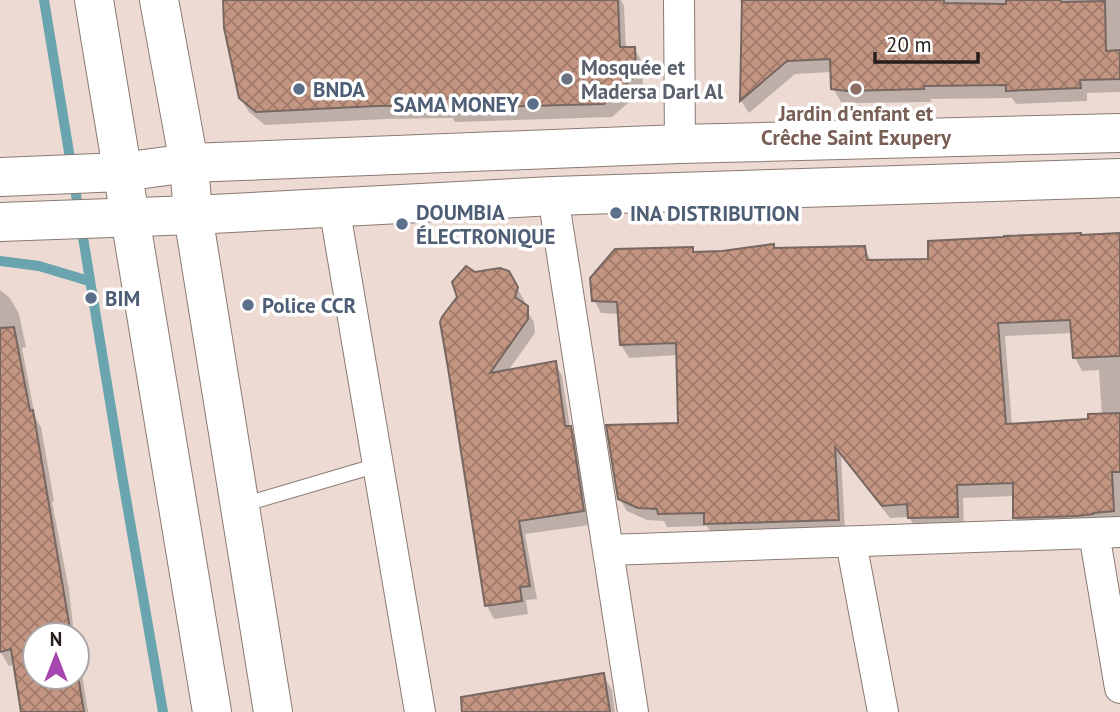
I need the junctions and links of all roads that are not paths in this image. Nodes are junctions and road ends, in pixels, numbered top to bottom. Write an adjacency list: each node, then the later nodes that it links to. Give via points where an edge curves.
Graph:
1 (94, 0): 7 (main road)
2 (159, 0): 6 (main road)
3 (679, 0): 5 (street)
4 (1120, 133): 5 (main road)
5 (680, 144): 6 (main road)
6 (189, 163): 7 (main road); 12 (main road)
7 (122, 172): 8 (main road); 13 (main road)
8 (0, 177)
9 (1120, 178): 10 (main road)
10 (553, 196): 11 (main road); 19 (street)
11 (334, 206): 12 (main road); 15 (street)
12 (193, 215): 13 (main road); 16 (main road)
13 (129, 216): 14 (main road); 21 (main road)
14 (0, 222)
15 (378, 465): 16 (lane); 23 (street)
16 (240, 506): 22 (main road)
17 (1107, 533): 18 (street); 20 (street)
18 (851, 542): 19 (street); 25 (street)
19 (608, 550): 24 (street)
20 (1120, 688)
21 (212, 712)
22 (273, 712)
23 (420, 712)
24 (633, 712)
25 (883, 712)

